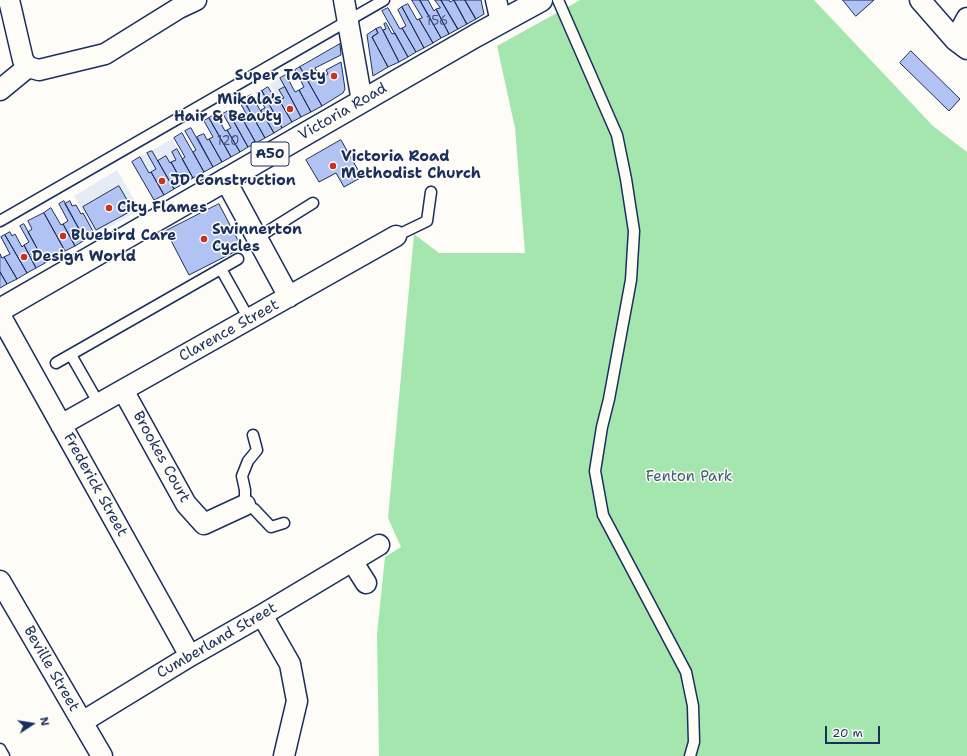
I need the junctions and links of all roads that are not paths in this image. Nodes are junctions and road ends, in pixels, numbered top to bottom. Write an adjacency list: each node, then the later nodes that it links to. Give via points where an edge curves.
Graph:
1 (9, 0): 13 (street, via 23,60)
2 (344, 0): 10 (street)
3 (384, 0): 10 (lane)
4 (496, 0): 11 (street)
5 (541, 0): 11 (main road, Victoria Road / A50)
6 (558, 0): 47 (lane, via 617,135 634,231 631,280 595,471 603,515 686,672 693,706 694,742)
7 (920, 0): 12 (street)
8 (184, 3): 13 (street, via 106,54 39,70)
9 (967, 18): 12 (street)
10 (347, 22): 15 (street); 19 (lane)
11 (501, 22): 15 (main road, Victoria Road / A50)
12 (961, 44)
13 (28, 67): 14 (street)
14 (0, 90)
15 (362, 101): 16 (main road, Victoria Road / A50)
16 (225, 180): 21 (street); 25 (main road, Victoria Road / A50)
17 (431, 192): 20 (lane, via 427,221)
18 (312, 203): 21 (lane)
19 (0, 221)
20 (396, 236): 24 (street, Clarence Street)
21 (257, 238): 24 (street)
22 (238, 259): 23 (lane)
23 (221, 269): 27 (lane); 28 (lane)
24 (289, 297): 27 (street, Clarence Street)
25 (0, 310)
26 (0, 315): 32 (street, Frederick Street)
27 (249, 319): 30 (street, Clarence Street)
28 (71, 355): 29 (lane); 31 (lane)
29 (56, 363)
30 (123, 390): 31 (street, Clarence Street); 34 (street, Brookes Court, via 186,504 204,524)
31 (98, 404): 32 (street, Clarence Street)
32 (61, 425): 41 (street, Frederick Street)
33 (253, 435): 34 (lane, via 257,450 242,476)
34 (245, 505): 35 (lane, via 254,509 271,526)
35 (284, 523)
36 (379, 545): 37 (street, Cumberland Street)
37 (352, 561): 39 (street); 40 (street, Cumberland Street)
38 (0, 581): 42 (street, Beville Street)
39 (366, 583)
40 (262, 615): 41 (street, Cumberland Street); 46 (street, via 290,664 298,701)
41 (190, 656): 42 (street, Cumberland Street)
42 (82, 722): 45 (street, Beville Street)
43 (0, 749): 44 (lane)
44 (4, 756)
45 (102, 756)
46 (284, 756)
47 (690, 756)

